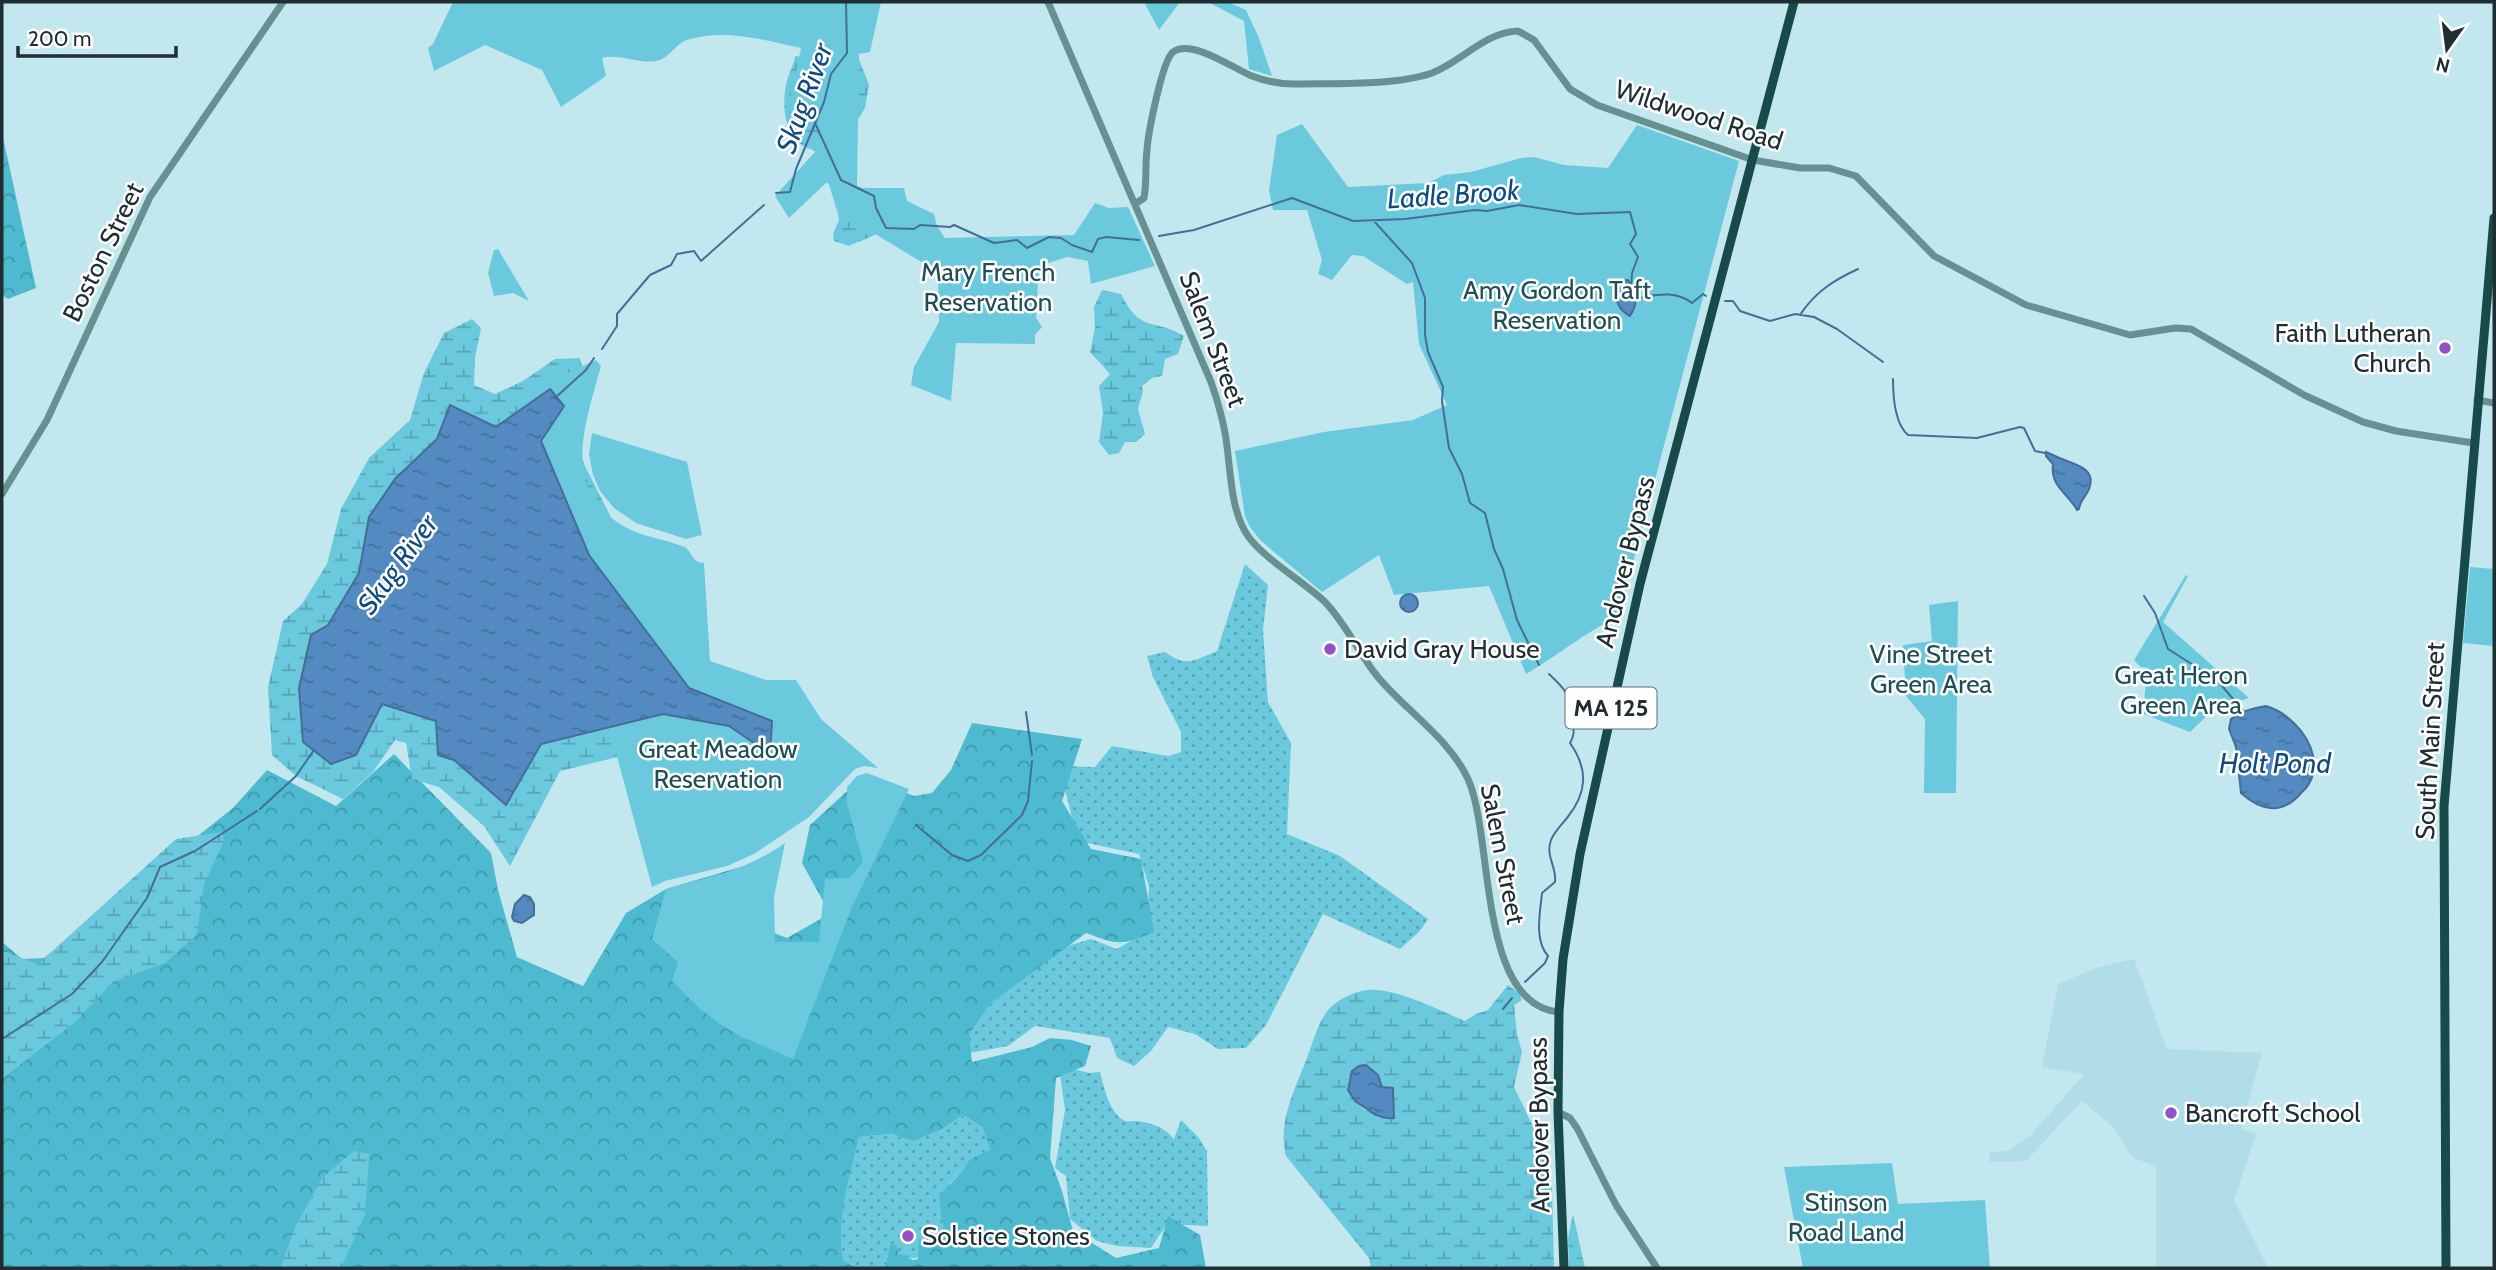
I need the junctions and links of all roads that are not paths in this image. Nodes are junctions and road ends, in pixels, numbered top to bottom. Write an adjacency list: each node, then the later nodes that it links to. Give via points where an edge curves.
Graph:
1 (283, 2): 10 (street, Boston Street, via 150,197 47,419)
2 (1048, 2): 5 (street, Salem Street)
3 (1794, 2): 4 (main road, Andover Bypass / MA 125)
4 (1753, 160): 5 (street, Wildwood Road, via 1590,102 1566,85 1534,40 1518,31 1494,36 1434,72 1393,80 1273,82 1183,48 1170,55 1164,71 1147,150 1144,198); 9 (street, Wildwood Road, via 1829,168 1856,176 1934,256 2033,308 2130,335 2191,329 2304,395 2363,422); 11 (main road, Andover Bypass / MA 125, via 1602,744 1567,929)
5 (1135, 204): 11 (street, Salem Street, via 1220,410 1236,506 1246,534 1325,603 1376,674 1458,763 1477,803 1494,928 1509,973 1529,1001)
6 (2494, 218): 7 (main road, South Main Street)
7 (2477, 400): 8 (street); 9 (main road, South Main Street)
8 (2494, 403)
9 (2473, 443): 15 (main road, South Main Street, via 2444,806)
10 (2, 494)
11 (1559, 1012): 12 (main road, Andover Bypass / MA 125)
12 (1558, 1112): 13 (main road, Andover Bypass / MA 125); 14 (street, via 1577,1128 1616,1205)
13 (1564, 1268)
14 (1657, 1268)
15 (2446, 1268)

